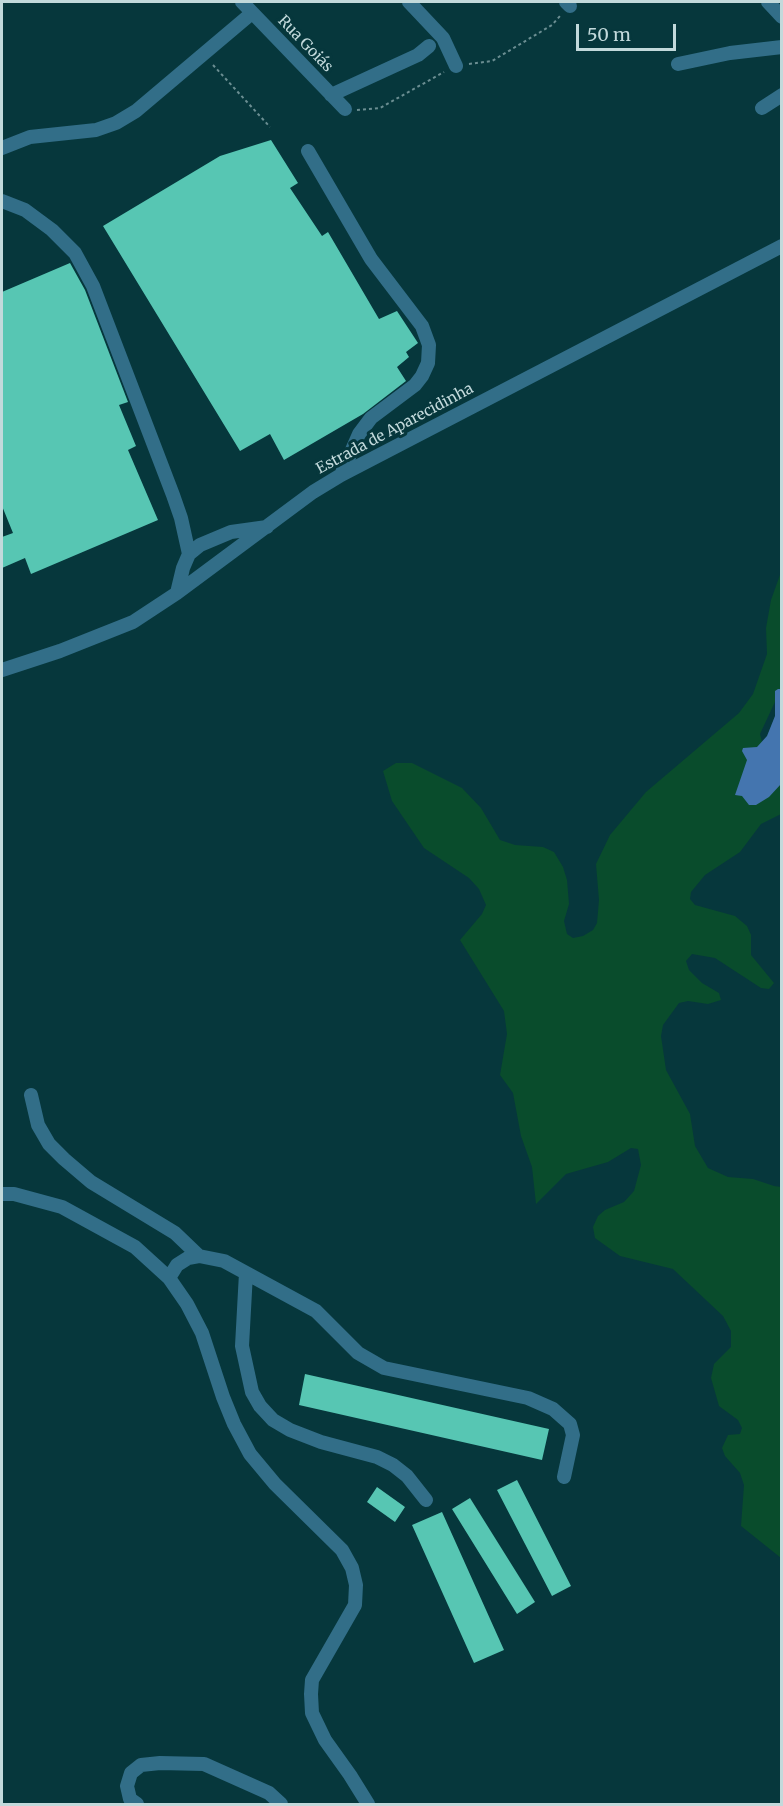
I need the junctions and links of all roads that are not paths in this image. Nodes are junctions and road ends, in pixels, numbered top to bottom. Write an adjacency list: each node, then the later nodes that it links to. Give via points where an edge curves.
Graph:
1 (242, 2): 4 (street, Rua Goiás)
2 (409, 2): 9 (street, via 443,38)
3 (768, 2): 5 (street)
4 (252, 13): 10 (street, Rua Goiás); 14 (street, via 136,111 116,123 96,130 30,137)
5 (782, 17)
6 (429, 46): 10 (street, via 418,55)
7 (782, 47): 8 (street)
8 (678, 64)
9 (456, 66)
10 (331, 95): 13 (street, Rua Goiás)
11 (782, 95): 12 (street)
12 (762, 108)
13 (345, 109)
14 (2, 148)
15 (308, 151): 18 (street, via 371,259 422,326 429,345 422,376 371,418 359,434)
16 (2, 201): 20 (street, via 24,210 52,230 75,254 93,286 176,502)
17 (782, 246): 18 (street, Estrada de Aparecidinha)
18 (341, 475): 19 (street, Estrada de Aparecidinha)
19 (267, 527): 20 (street, via 210,539); 21 (street, Estrada de Aparecidinha)
20 (189, 554): 21 (street)
21 (177, 593): 22 (street, Estrada de Aparecidinha, via 133,622)
22 (2, 670)
23 (31, 1095): 25 (street, via 38,1125 64,1159 91,1182 175,1233)
24 (2, 1194): 27 (street, via 71,1211 135,1247)
25 (199, 1256): 26 (street, via 224,1261); 27 (street, via 177,1264)
26 (246, 1274): 28 (street, via 316,1311 358,1353 384,1368 528,1398 553,1409 570,1424 573,1435); 29 (street, via 242,1346 252,1392 260,1406 290,1430 393,1465)
27 (169, 1278): 32 (street, via 202,1333 223,1398 250,1454 342,1550 352,1568 357,1585 355,1605 312,1680 310,1694 312,1713 325,1740)
28 (564, 1477)
29 (426, 1500)
30 (136, 1804): 31 (street, via 130,1799 127,1786 131,1773 141,1766 160,1763 204,1764 269,1793)
31 (281, 1804)
32 (368, 1804)

